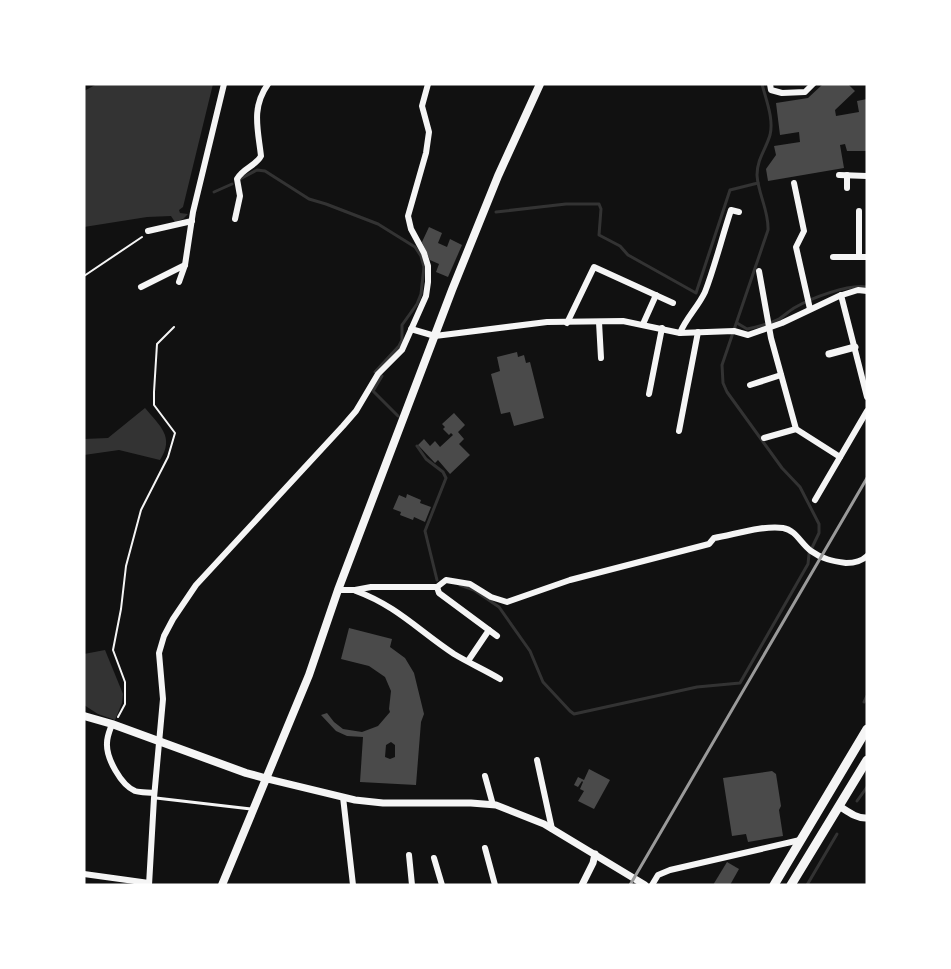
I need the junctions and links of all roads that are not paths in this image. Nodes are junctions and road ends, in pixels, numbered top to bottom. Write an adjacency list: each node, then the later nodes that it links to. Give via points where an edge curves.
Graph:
1 (224, 84): 15 (street)
2 (268, 84): 14 (street, via 256,108 261,156 237,179 240,196)
3 (429, 84): 34 (street, via 423,106 429,132 426,153 408,216 428,266 428,282)
4 (540, 84): 37 (main road, via 498,176)
5 (770, 84): 6 (street, via 771,90 782,93 805,92)
6 (813, 84)
7 (839, 175): 8 (street)
8 (848, 176): 9 (street); 11 (street)
9 (867, 176)
10 (794, 183): 28 (street, via 804,231 796,247)
11 (847, 188)
12 (859, 211): 18 (street)
13 (739, 212): 36 (street, via 731,210 705,291)
14 (235, 219)
15 (192, 221): 16 (street); 20 (street)
16 (148, 231)
17 (832, 257): 18 (street)
18 (859, 257): 19 (street)
19 (867, 257)
20 (185, 265): 22 (street); 23 (street)
21 (759, 271): 32 (street)
22 (179, 282)
23 (141, 287)
24 (867, 291): 26 (street)
25 (656, 295): 27 (street); 29 (street, via 594,267); 31 (street)
26 (841, 295): 28 (street); 38 (street)
27 (673, 303)
28 (809, 305): 32 (street)
29 (567, 322): 30 (street); 37 (street)
30 (599, 322): 31 (street); 40 (street)
31 (643, 324): 33 (street)
32 (769, 324): 35 (street, via 748,335 735,331); 41 (street)
33 (662, 328): 36 (street); 43 (street)
34 (411, 329): 37 (street); 62 (street, via 402,350 378,374 356,411 182,604 159,653 163,699)
35 (698, 332): 36 (street); 47 (street)
36 (680, 333)
37 (435, 336): 53 (main road)
38 (855, 347): 39 (street); 44 (street)
39 (829, 354)
40 (601, 358)
41 (781, 375): 42 (street); 46 (street)
42 (750, 385)
43 (649, 394)
44 (867, 397)
45 (867, 411): 49 (street)
46 (796, 429): 48 (street); 49 (street)
47 (679, 431)
48 (764, 438)
49 (840, 457): 50 (street)
50 (815, 500)
51 (867, 556): 52 (street, via 850,563 829,561 810,550 791,531 767,528 714,538 709,544 570,580 507,602 463,582 446,580)
52 (437, 586): 54 (street); 55 (street, via 439,593)
53 (338, 590): 54 (street); 66 (main road)
54 (355, 590): 57 (street, via 402,613)
55 (489, 630): 56 (street); 57 (street)
56 (497, 636)
57 (468, 661): 58 (street)
58 (500, 679)
59 (84, 716): 60 (main road)
60 (112, 724): 62 (main road); 67 (street, via 107,750 125,784)
61 (867, 729): 74 (highway)
62 (160, 742): 66 (main road); 67 (street)
63 (537, 760): 73 (street)
64 (867, 760): 70 (highway)
65 (485, 776): 69 (street)
66 (268, 779): 68 (street); 71 (main road)
67 (154, 795): 71 (lane); 80 (street)
68 (343, 797): 69 (street, via 382,803); 82 (street)
69 (493, 805): 73 (street)
70 (838, 806): 72 (street); 90 (highway)
71 (255, 809): 81 (main road)
72 (867, 818)
73 (552, 829): 76 (street)
74 (800, 840): 88 (street, via 670,870 658,875); 89 (highway)
75 (485, 848): 85 (street)
76 (595, 854): 86 (street); 87 (street)
77 (409, 855): 83 (street)
78 (434, 858): 84 (street)
79 (84, 874): 80 (street)
80 (149, 884)
81 (222, 885)
82 (353, 885)
83 (412, 885)
84 (442, 885)
85 (495, 885)
86 (582, 885)
87 (645, 885)
88 (652, 885)
89 (774, 885)
90 (791, 885)

